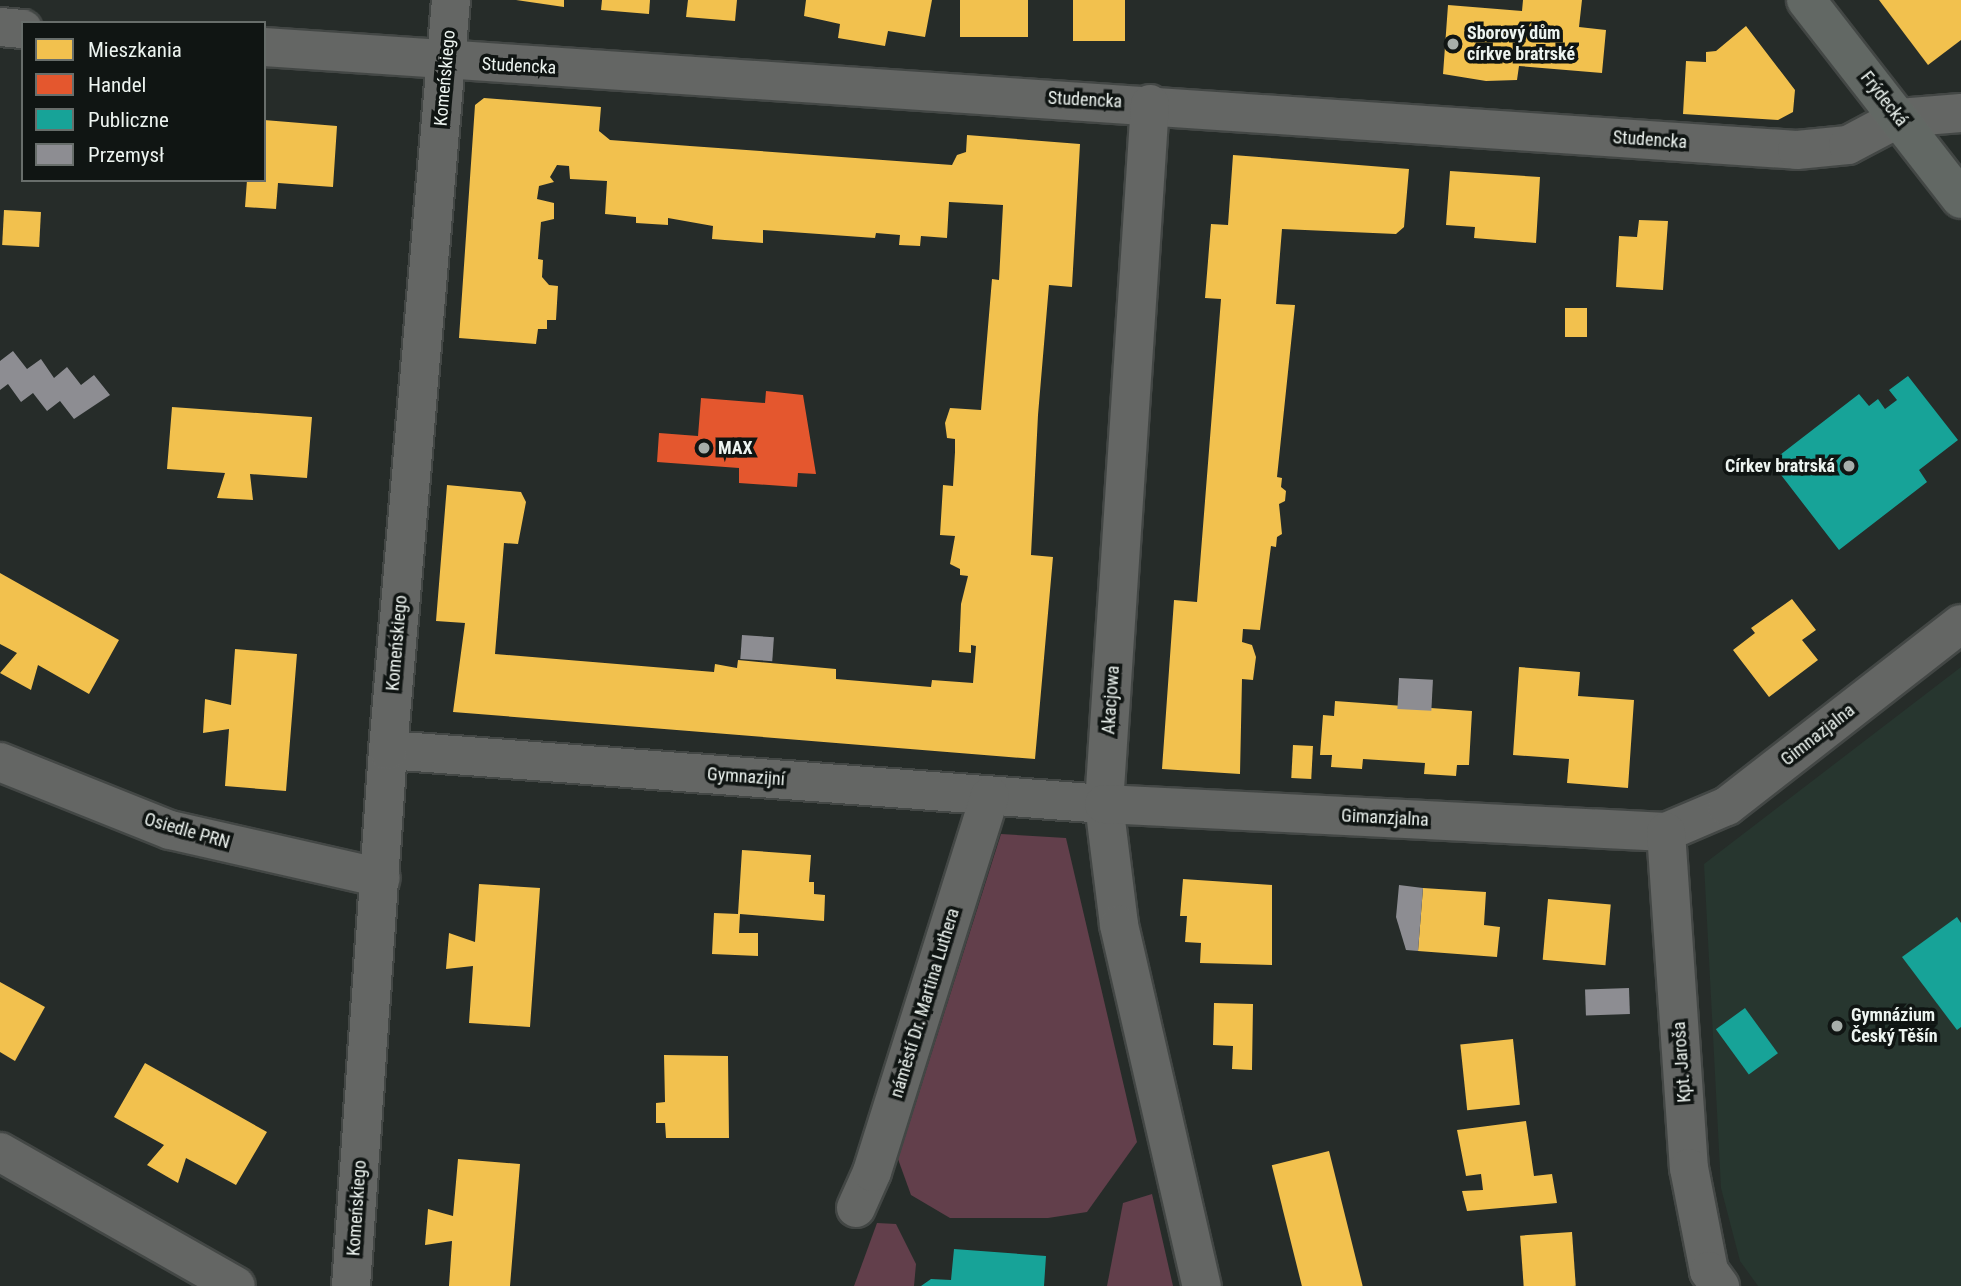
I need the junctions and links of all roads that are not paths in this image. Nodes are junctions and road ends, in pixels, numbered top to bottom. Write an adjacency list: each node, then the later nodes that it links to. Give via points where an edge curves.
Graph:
1 (451, 0): 6 (street, Komeńskiego)
2 (1806, 0): 9 (main road, Frýdecká)
3 (0, 27): 4 (street)
4 (21, 29)
5 (266, 47): 6 (street, Studencka)
6 (446, 61): 7 (street, Studencka); 12 (street, Komeńskiego)
7 (1150, 104): 9 (street, Studencka, via 1797,150 1848,145); 15 (street, Akacjowa)
8 (1961, 113): 9 (street)
9 (1899, 118): 10 (main road, Frýdecká)
10 (1961, 199)
11 (1961, 624): 16 (street, Gimnazjalna, via 1727,806)
12 (388, 750): 14 (street, Gymnazijní); 17 (street, Komeńskiego)
13 (0, 762): 17 (street, Osiedle PRN, via 170,830)
14 (990, 796): 15 (street, Gymnazijní); 19 (street, náměstí Dr. Martina Luthera, via 872,1172)
15 (1104, 804): 16 (street, Gimanzjalna); 22 (street, Akacjowa, via 1119,925)
16 (1667, 832): 23 (street, Kpt. Jaroša, via 1689,1168 1709,1271)
17 (381, 878): 21 (street, Komeńskiego)
18 (0, 1152): 20 (street)
19 (856, 1208)
20 (236, 1286)
21 (351, 1286)
22 (1202, 1286)
23 (1720, 1286)

